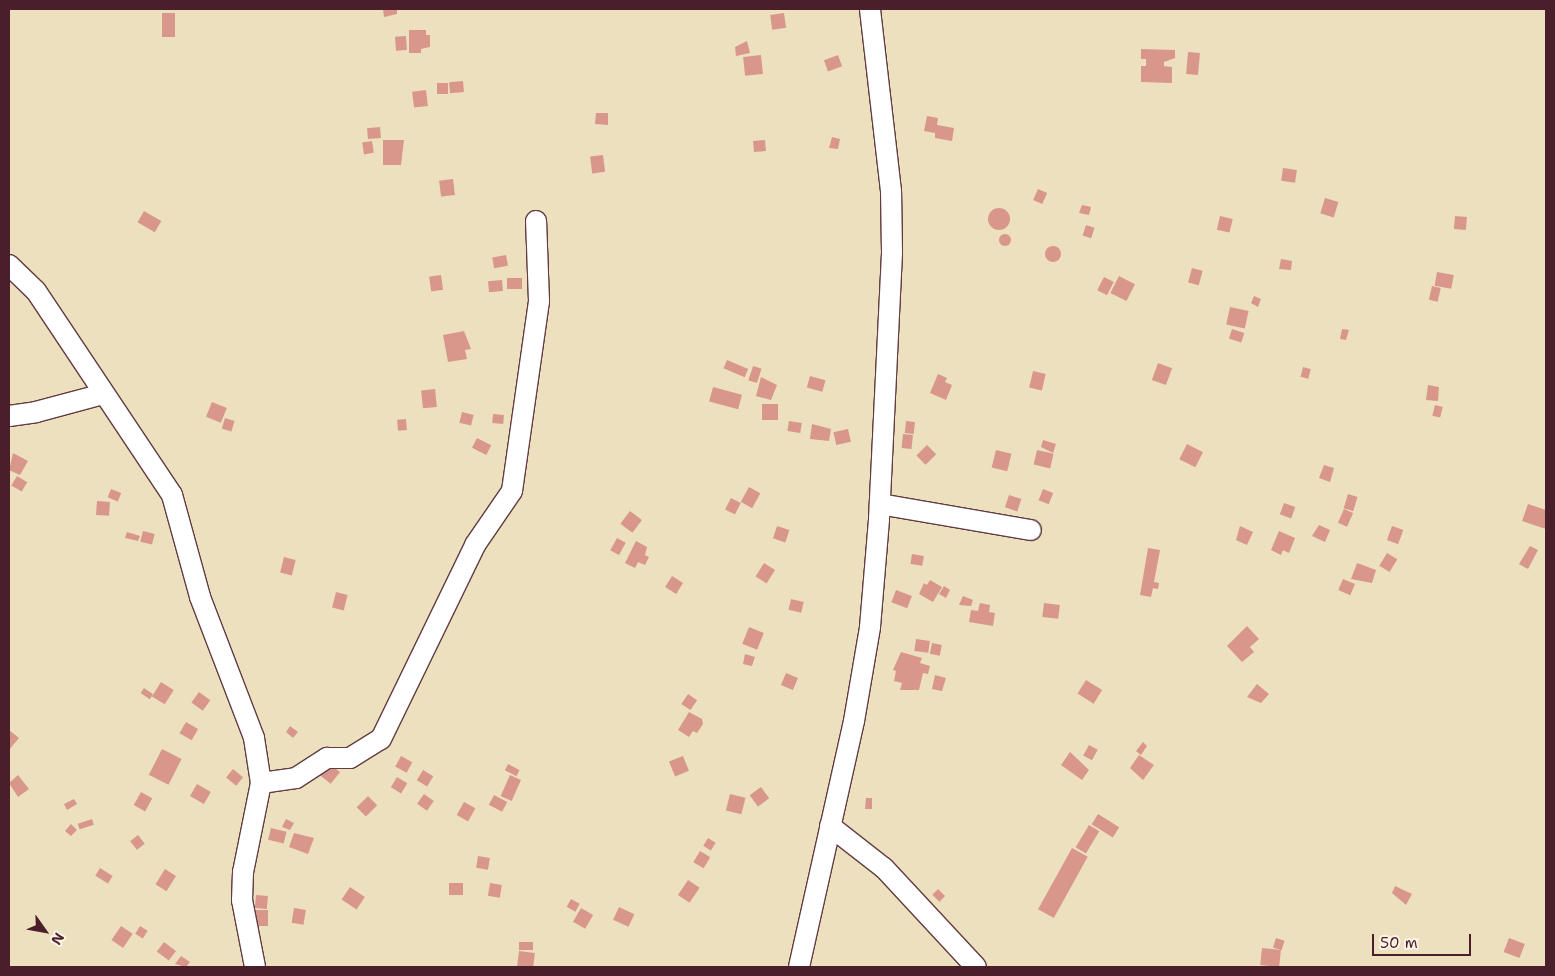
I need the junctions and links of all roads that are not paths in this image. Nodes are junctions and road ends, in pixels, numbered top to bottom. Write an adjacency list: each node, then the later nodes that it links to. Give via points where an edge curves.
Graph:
1 (870, 9): 6 (street, via 880,74 892,217)
2 (536, 221): 8 (street, via 539,301 512,491 475,545 381,739 350,758 327,758 296,778)
3 (9, 265): 4 (street, via 36,291)
4 (103, 394): 5 (street); 8 (street, via 172,495 200,596 254,738)
5 (9, 416)
6 (880, 504): 7 (street); 9 (street, via 870,627 854,721)
7 (1031, 530)
8 (261, 783): 10 (street, via 243,872 242,900)
9 (830, 826): 11 (street); 12 (street, via 884,868)
10 (255, 967)
11 (798, 967)
12 (976, 967)

